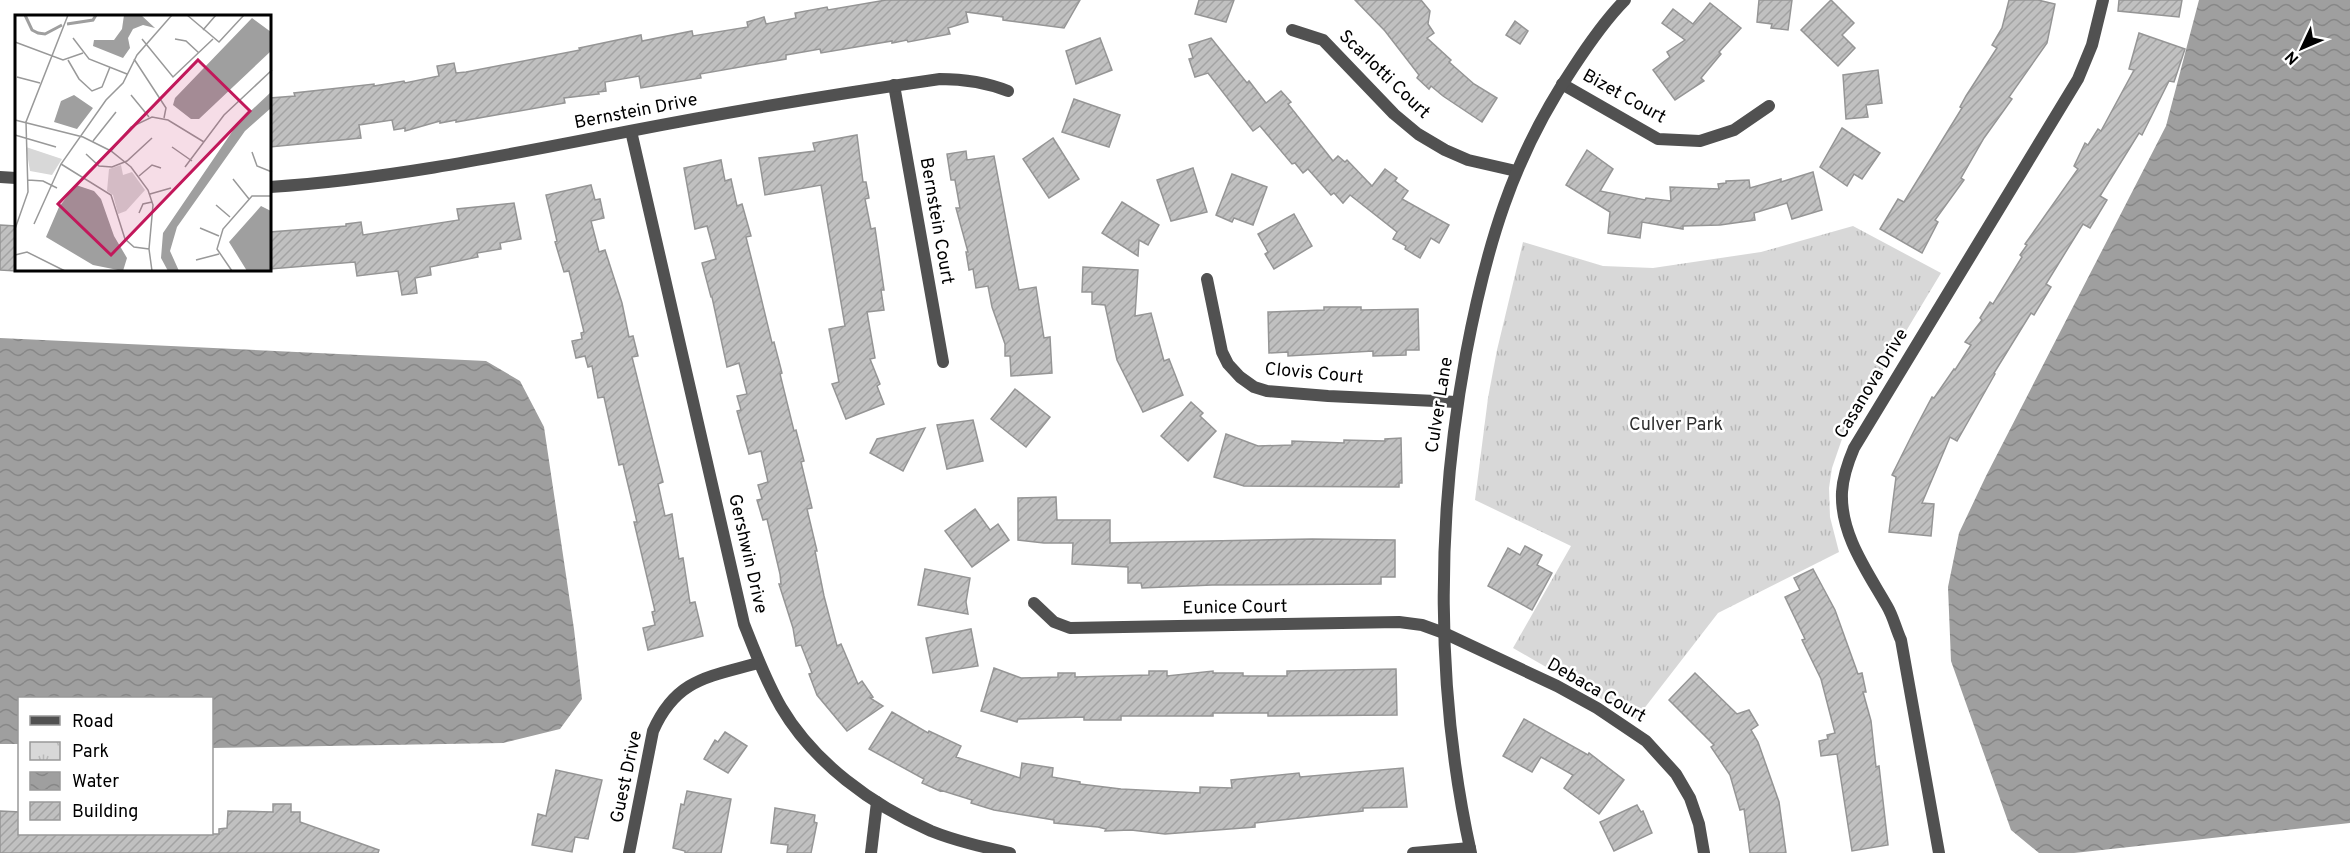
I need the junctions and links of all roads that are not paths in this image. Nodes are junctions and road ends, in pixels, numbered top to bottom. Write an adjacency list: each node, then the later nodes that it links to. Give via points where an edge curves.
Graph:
1 (1625, 0): 4 (street, Culver Lane)
2 (2103, 0): 26 (street, Casanova Drive, via 2092,45 2078,79 1854,448 1846,469 1842,492 1848,532 1901,640)
3 (1292, 30): 9 (street, Scarlotti Court, via 1323,40 1418,134 1468,160)
4 (1562, 84): 7 (street, Bizet Court, via 1658,139 1700,141 1734,130); 9 (street, Culver Lane)
5 (894, 85): 6 (street, Bernstein Drive, via 961,79); 8 (street, Bernstein Drive); 14 (street, Bernstein Court)
6 (1008, 90)
7 (1769, 106)
8 (631, 131): 12 (street, Bernstein Drive, via 452,165 321,184); 18 (street, Gershwin Drive, via 744,624)
9 (1516, 171): 15 (street, Culver Lane, via 1497,220 1477,295)
10 (0, 177): 11 (street)
11 (15, 178)
12 (272, 187)
13 (1207, 279): 15 (street, Clovis Court, via 1222,352 1228,364 1254,387 1318,395)
14 (943, 362)
15 (1457, 402): 17 (street, Culver Lane, via 1444,540)
16 (1034, 603): 17 (street, Eunice Court, via 1054,622 1070,628 1399,622)
17 (1444, 633): 20 (street, Culver Lane, via 1449,713); 25 (street, Debaca Court, via 1557,686 1646,741 1676,774 1690,798)
18 (758, 663): 19 (street, Gershwin Drive, via 796,728 822,758); 21 (street, Guest Drive, via 692,683 673,697 661,713 653,731)
19 (876, 802): 22 (street); 23 (street, Gershwin Drive, via 933,831)
20 (1470, 850): 24 (street)
21 (629, 853)
22 (871, 853)
23 (1010, 853)
24 (1413, 853)
25 (1704, 853)
26 (1939, 853)

